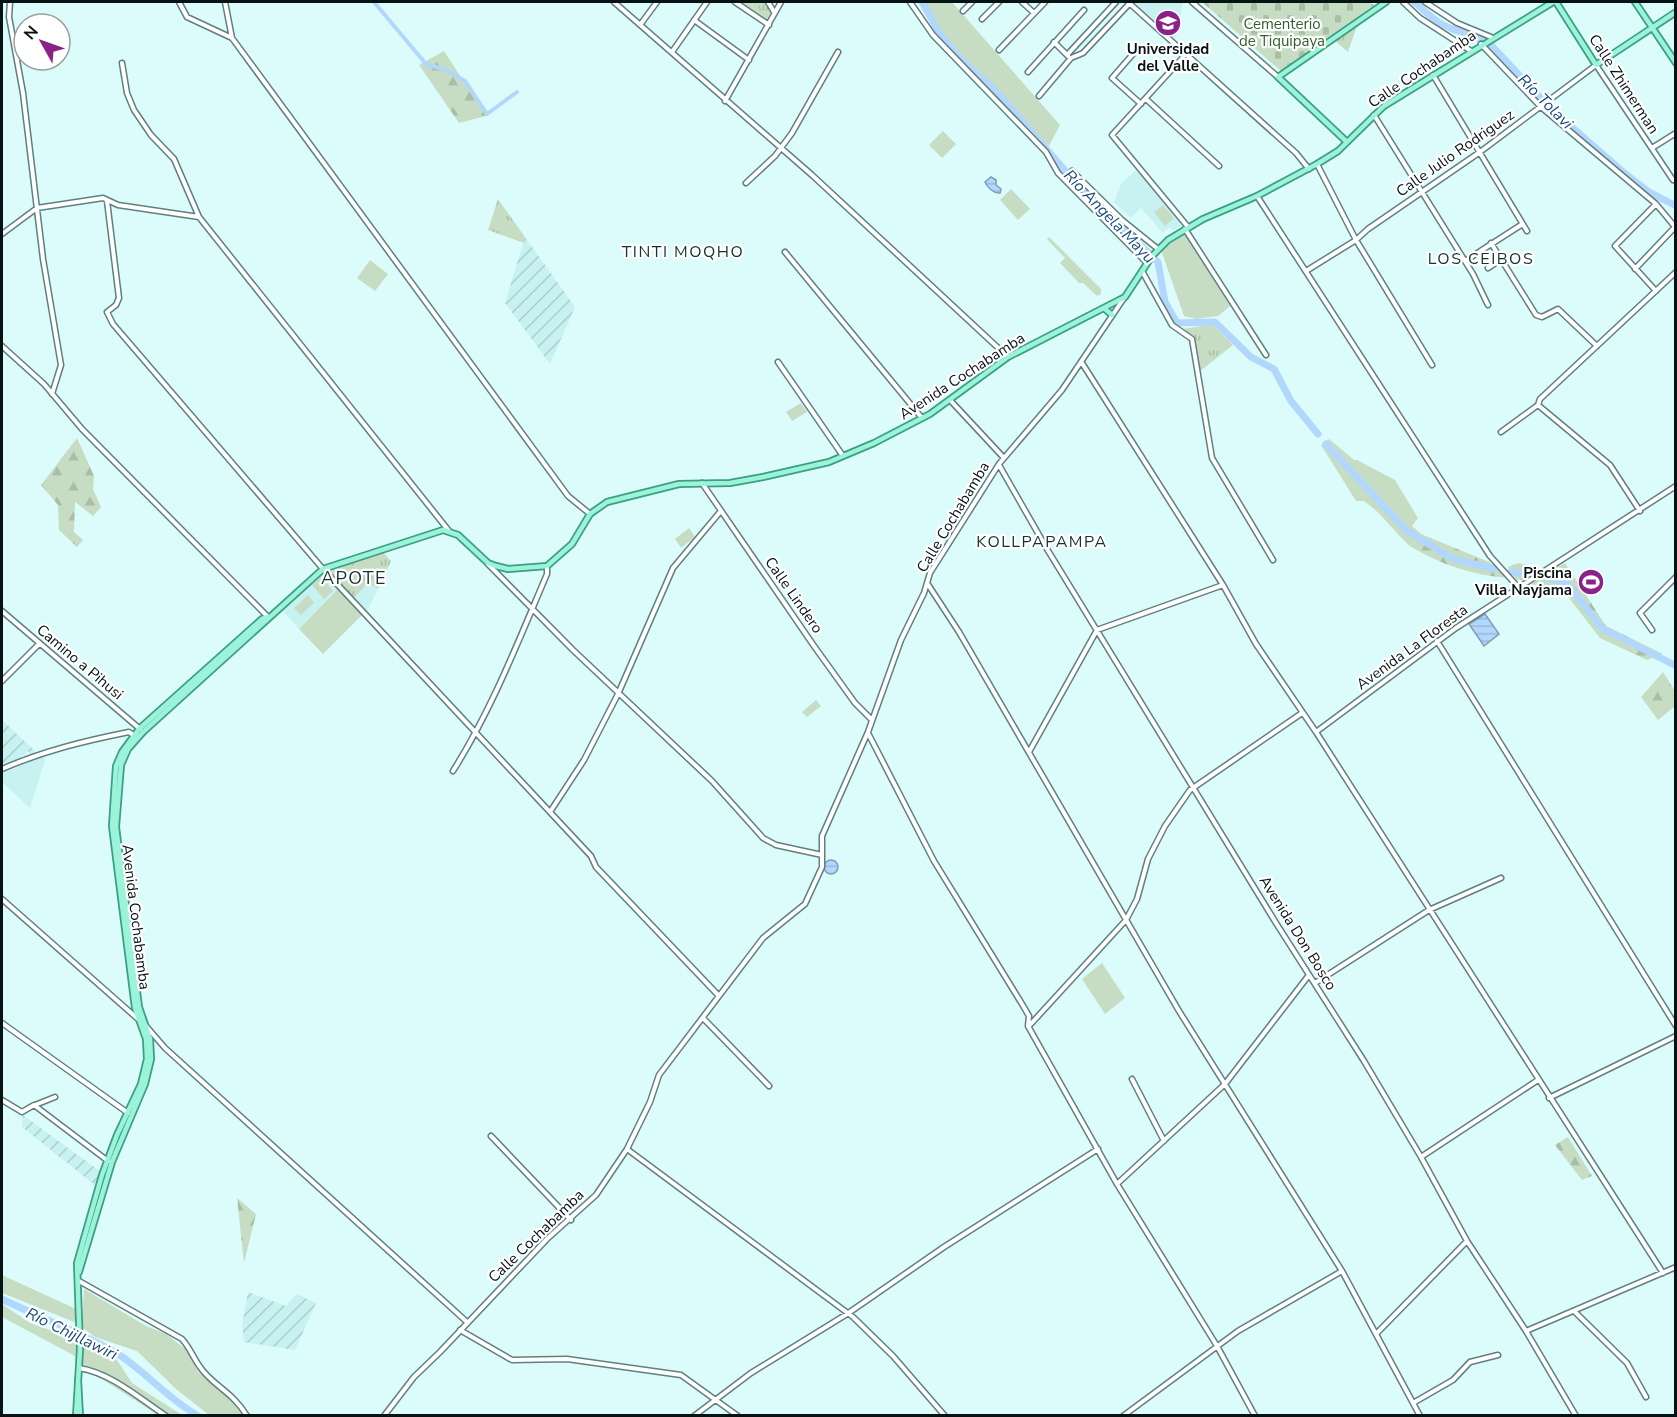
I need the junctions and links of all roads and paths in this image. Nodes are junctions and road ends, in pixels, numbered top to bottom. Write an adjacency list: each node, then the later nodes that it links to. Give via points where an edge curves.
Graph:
1 (10, 2): 72 (street)
2 (178, 2): 33 (street, via 187,17)
3 (225, 2): 33 (street)
4 (614, 2): 30 (street)
5 (657, 2): 30 (street)
6 (707, 2): 29 (street)
7 (735, 2): 31 (street)
8 (768, 2): 26 (street)
9 (781, 2): 26 (street)
10 (910, 2): 85 (street, via 933,35 1046,152 1058,173)
11 (972, 2): 24 (street)
12 (999, 2): 28 (street)
13 (1022, 2): 27 (street)
14 (1045, 2): 27 (street)
15 (1116, 2): 43 (street)
16 (1129, 2): 42 (street); 43 (street, via 1083,53)
17 (1192, 2): 50 (street)
18 (1386, 2): 50 (main road)
19 (1403, 2): 38 (street, via 1420,18)
20 (1425, 2): 34 (street)
21 (1554, 2): 34 (main road, Calle Cochabamba); 47 (main road, Calle Zhimerman)
22 (1635, 2): 32 (main road)
23 (1084, 10): 35 (street)
24 (963, 11)
25 (1676, 12): 32 (main road, Calle Julio Rodriguez)
26 (775, 13): 31 (street)
27 (1034, 13): 37 (street)
28 (982, 19)
29 (694, 20): 39 (street); 44 (street)
30 (640, 25): 39 (street)
31 (769, 25): 44 (street)
32 (1653, 28): 46 (main road); 47 (main road, Calle Julio Rodriguez)
33 (232, 38): 115 (street, via 568,496)
34 (1489, 38): 36 (main road, Calle Cochabamba)
35 (1054, 42): 43 (street); 48 (street)
36 (1482, 44): 38 (main road, Calle Cochabamba); 55 (street)
37 (999, 50)
38 (1471, 51): 49 (main road, Calle Cochabamba)
39 (672, 52): 53 (street)
40 (837, 52): 59 (street)
41 (1133, 54): 54 (street, via 1112,78)
42 (1186, 54): 52 (street); 64 (street)
43 (1069, 56): 51 (street)
44 (749, 60): 53 (street)
45 (122, 63): 73 (street, via 134,110 174,159)
46 (1676, 63)
47 (1596, 65): 55 (street, Calle Julio Rodriguez); 60 (street, Calle Zhimerman)
48 (1028, 72)
49 (1433, 75): 56 (main road, Calle Cochabamba); 61 (street)
50 (1278, 77): 58 (main road)
51 (1039, 96)
52 (1146, 99): 54 (street); 63 (street)
53 (725, 101): 59 (street)
54 (1141, 104): 75 (street, via 1112,135)
55 (1545, 105): 61 (street, Calle Julio Rodriguez); 71 (street)
56 (1374, 114): 58 (main road, Calle Cochabamba); 68 (street)
57 (1676, 133): 60 (street)
58 (1347, 142): 62 (main road, Calle Cochabamba)
59 (780, 148): 67 (street); 99 (street)
60 (1652, 148): 66 (street, Calle Zhimerman)
61 (1480, 152): 68 (street, Calle Julio Rodriguez); 74 (street)
62 (1317, 164): 64 (main road, Calle Cochabamba); 79 (street)
63 (1219, 166)
64 (1309, 169): 69 (main road, Calle Cochabamba)
65 (1072, 171): 82 (street)
66 (1673, 180)
67 (746, 183)
68 (1422, 191): 79 (street, Calle Julio Rodriguez); 84 (street)
69 (1257, 196): 75 (main road, Calle Cochabamba); 88 (street)
70 (107, 201): 72 (street, via 103,198); 73 (street); 120 (street, via 118,298 107,315)
71 (1656, 204): 76 (street); 87 (street, via 1615,246)
72 (37, 208): 78 (street); 103 (street, via 62,365)
73 (199, 217): 116 (street)
74 (1521, 225): 77 (street); 80 (street)
75 (1186, 228): 82 (main road, Calle Cochabamba); 98 (street)
76 (1675, 228): 87 (street)
77 (1527, 231)
78 (2, 234)
79 (1356, 240): 88 (street, Calle Julio Rodriguez); 102 (street)
80 (1491, 243): 83 (street); 84 (street)
81 (785, 252): 106 (street)
82 (1155, 253): 85 (main road, Calle Cochabamba)
83 (1501, 259): 86 (street); 97 (street, via 1536,315 1542,317 1558,309)
84 (1465, 261): 93 (street)
85 (1148, 262): 89 (main road, Calle Cochabamba)
86 (1488, 268)
87 (1635, 269): 91 (street)
88 (1306, 271): 124 (street, via 1490,556)
89 (1142, 272): 92 (main road, Calle Cochabamba); 117 (street, via 1172,325 1192,339 1212,458)
90 (1676, 272): 91 (street)
91 (1656, 291): 97 (street)
92 (1125, 297): 94 (main road, Avenida Cochabamba); 95 (street, Calle Cochabamba)
93 (1488, 305)
94 (1104, 308): 95 (main road); 99 (main road, Avenida Cochabamba)
95 (1112, 315): 101 (street, Calle Cochabamba)
96 (2, 346): 103 (street)
97 (1597, 346): 105 (street)
98 (1266, 355)
99 (1008, 357): 104 (main road, Avenida Cochabamba)
100 (778, 362): 108 (street)
101 (1082, 363): 109 (street, Calle Cochabamba); 123 (street)
102 (1432, 365)
103 (52, 394): 127 (street)
104 (950, 400): 106 (main road, Avenida Cochabamba); 109 (street)
105 (1538, 405): 107 (street); 113 (street, via 1610,465)
106 (922, 418): 108 (main road, Avenida Cochabamba)
107 (1501, 432)
108 (843, 456): 111 (main road, Avenida Cochabamba, via 763,477 730,483)
109 (1004, 458): 110 (street, Calle Cochabamba)
110 (999, 464): 122 (street, Calle Cochabamba); 128 (street, Avenida Don Bosco)
111 (702, 482): 114 (street, Calle Lindero); 115 (main road, Avenida Cochabamba, via 608,502)
112 (1676, 486): 113 (street, Avenida La Floresta)
113 (1640, 511): 124 (street, Avenida La Floresta)
114 (720, 512): 133 (street, via 673,568); 135 (street, Calle Lindero, via 855,703)
115 (590, 514): 119 (main road, via 572,544)
116 (449, 531): 118 (main road); 120 (main road, Avenida Cochabamba, via 438,530)
117 (1273, 560)
118 (488, 563): 119 (main road, via 508,569); 125 (street)
119 (547, 566): 125 (street)
120 (323, 569): 127 (main road, Avenida Cochabamba); 139 (street)
121 (1676, 577): 129 (street, via 1640,613)
122 (927, 583): 135 (street, Calle Cochabamba); 141 (street)
123 (1223, 585): 128 (street); 134 (street)
124 (1519, 588): 130 (street, Avenida La Floresta)
125 (532, 608): 133 (street); 139 (street)
126 (2, 611): 131 (street, Camino a Pihusi)
127 (268, 617): 136 (main road, Avenida Cochabamba)
128 (1097, 630): 141 (street); 144 (street, Avenida Don Bosco)
129 (1652, 630)
130 (1437, 641): 138 (street, Avenida La Floresta); 159 (street)
131 (39, 644): 132 (street); 136 (street, Camino a Pihusi)
132 (2, 681)
133 (618, 694): 145 (street); 146 (street, via 712,781 763,838 776,845)
134 (1302, 713): 138 (street); 144 (street)
135 (871, 719): 137 (street, Calle Cochabamba)
136 (141, 730): 140 (main road, Avenida Cochabamba)
137 (868, 732): 146 (street, Calle Cochabamba, via 822,836); 158 (street, via 934,861 1025,1010)
138 (1316, 732): 149 (street)
139 (476, 735): 143 (street); 145 (street)
140 (135, 736): 142 (street, via 129,732 44,751); 154 (main road, Avenida Cochabamba, via 118,758 112,820); 156 (main road, Avenida Cochabamba, via 122,765 117,827)
141 (1029, 753): 150 (street)
142 (2, 769)
143 (453, 771)
144 (1194, 786): 150 (street, via 1165,826 1148,859 1137,899); 151 (street, Avenida Don Bosco)
145 (550, 812): 153 (street, via 591,856 596,867)
146 (822, 855): 153 (street, Calle Cochabamba, via 820,874 805,904 763,938)
147 (1501, 878): 149 (street)
148 (2, 899): 154 (street)
149 (1429, 910): 152 (street); 162 (street)
150 (1126, 920): 158 (street); 163 (street)
151 (1310, 975): 152 (street, Avenida Don Bosco); 163 (street)
152 (1316, 983): 174 (street, Avenida Don Bosco)
153 (719, 996): 155 (street, Calle Cochabamba)
154 (137, 1018): 156 (street); 169 (main road, Avenida Cochabamba, via 146,1039 147,1059)
155 (703, 1018): 164 (street); 172 (street, Calle Cochabamba, via 659,1075)
156 (143, 1022): 169 (main road, Avenida Cochabamba, via 150,1039 151,1059 145,1084); 185 (street, via 165,1048)
157 (2, 1023): 169 (street)
158 (1028, 1026): 173 (street)
159 (1676, 1026)
160 (1676, 1036): 166 (street)
161 (1131, 1079): 171 (street)
162 (1538, 1080): 166 (street); 174 (street)
163 (1225, 1084): 171 (street); 180 (street)
164 (769, 1086)
165 (55, 1097): 168 (street)
166 (1549, 1098): 181 (street)
167 (2, 1100): 168 (street, via 22,1112)
168 (34, 1105): 175 (street)
169 (128, 1114): 175 (main road, Avenida Cochabamba)
170 (491, 1136): 177 (street)
171 (1164, 1141): 176 (street)
172 (627, 1149): 177 (street, Calle Cochabamba, via 596,1195); 184 (street)
173 (1098, 1149): 176 (street); 184 (street)
174 (1421, 1157): 178 (street, Avenida Don Bosco)
175 (110, 1161): 182 (main road, Avenida Cochabamba, via 79,1272)
176 (1117, 1184): 189 (street)
177 (571, 1220): 185 (street, Calle Cochabamba, via 547,1239)
178 (1467, 1241): 187 (street, Avenida Don Bosco); 188 (street)
179 (1676, 1267): 181 (street)
180 (1342, 1271): 188 (street); 189 (street)
181 (1663, 1273): 183 (street)
182 (80, 1281): 191 (main road, Avenida Cochabamba); 197 (street, via 182,1339 201,1368 238,1400)
183 (1575, 1312): 187 (street); 192 (street, via 1627,1363)
184 (847, 1314): 193 (street); 201 (street, via 893,1356)
185 (467, 1322): 186 (street, Calle Cochabamba)
186 (459, 1330): 193 (street, via 512,1360 567,1359 681,1375); 198 (street, Calle Cochabamba, via 414,1377)
187 (1526, 1331): 205 (street, Avenida Don Bosco)
188 (1377, 1332): 194 (street)
189 (1217, 1346): 202 (street); 203 (street)
190 (1498, 1355): 194 (street, via 1470,1362 1453,1380)
191 (78, 1368): 195 (main road, Avenida Cochabamba); 196 (street, via 116,1382)
192 (1646, 1397)
193 (714, 1398): 199 (street); 200 (street)
194 (1413, 1403): 204 (street)
195 (78, 1416)
196 (166, 1416)
197 (247, 1416)
198 (384, 1416)
199 (694, 1416)
200 (738, 1416)
201 (945, 1416)
202 (1123, 1416)
203 (1256, 1416)
204 (1419, 1416)
205 (1576, 1416)

